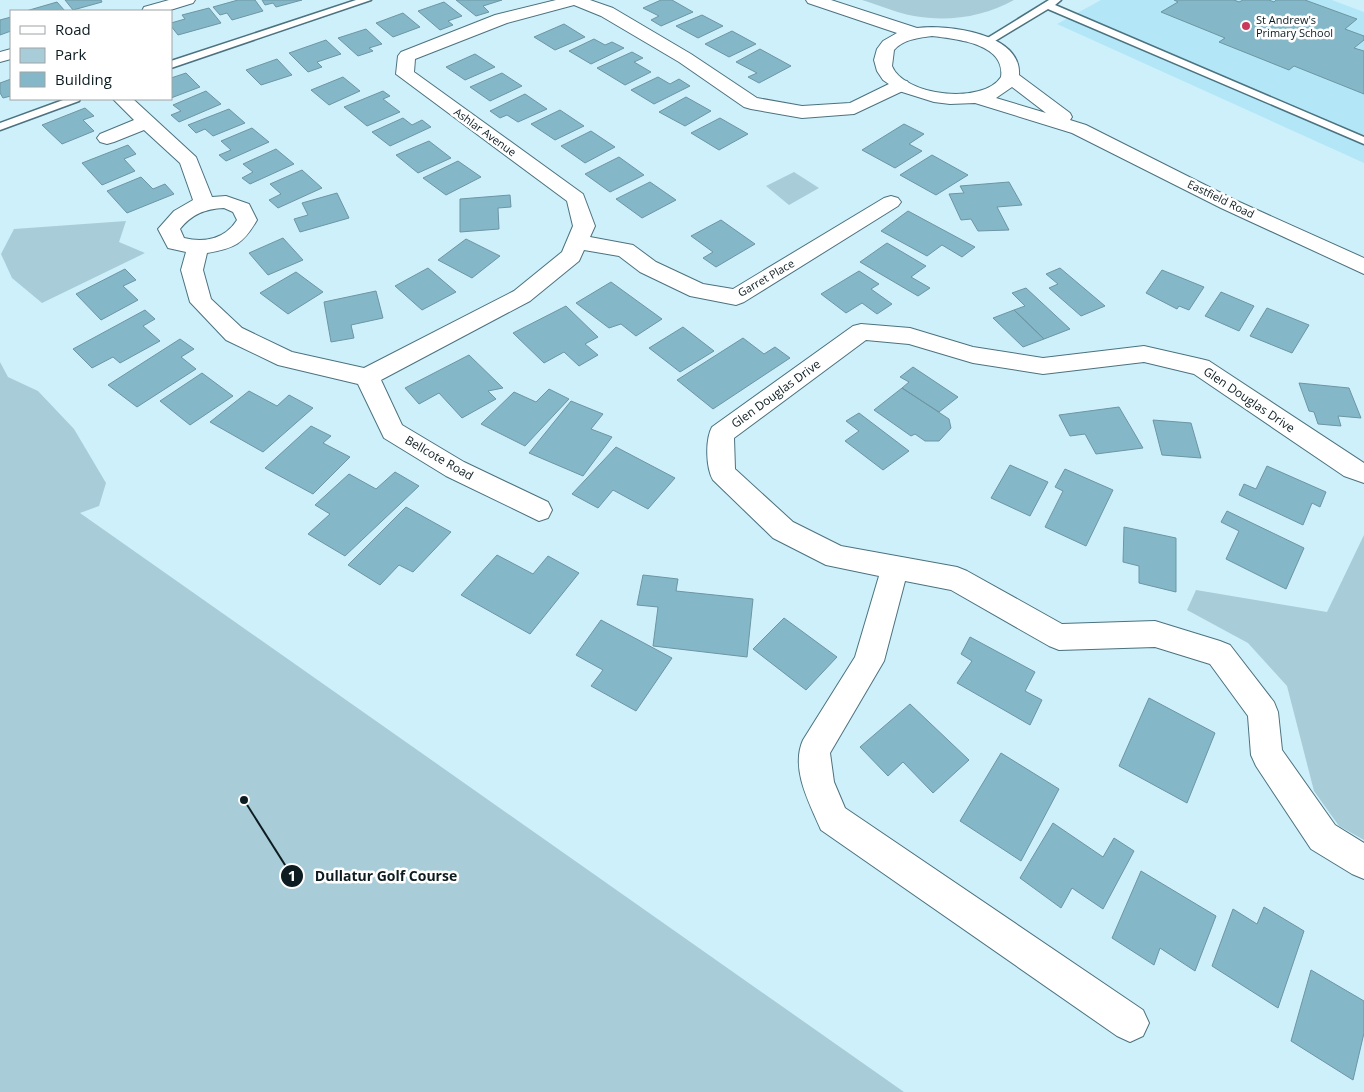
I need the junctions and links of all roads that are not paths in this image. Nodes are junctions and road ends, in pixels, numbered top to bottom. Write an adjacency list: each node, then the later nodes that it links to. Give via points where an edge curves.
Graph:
1 (187, 0): 5 (street)
2 (366, 0): 9 (lane)
3 (812, 0): 6 (street); 8 (street)
4 (1052, 2): 7 (lane); 19 (lane)
5 (153, 10)
6 (914, 34): 7 (street, via 932,31); 8 (street)
7 (986, 42): 10 (street, via 1005,56 1011,65)
8 (886, 48): 11 (street, Eastfield Road, via 881,61 884,70 892,80)
9 (172, 64)
10 (1010, 77): 12 (street, Eastfield Road, via 1005,85); 17 (street, Eastfield Road)
11 (902, 85): 12 (street, Eastfield Road, via 922,95); 22 (street, Ashlar Avenue, via 854,108 802,112 751,103 607,12 575,0 501,19 407,56 406,74 576,198 584,226)
12 (977, 98): 17 (street, Eastfield Road)
13 (72, 100): 15 (lane)
14 (123, 100): 16 (street)
15 (2, 122)
16 (147, 122): 18 (street); 21 (street, via 189,161)
17 (1079, 129): 24 (street, Eastfield Road, via 1228,204)
18 (107, 138)
19 (1364, 141)
20 (891, 202): 22 (street, Garret Place, via 736,297 698,291 648,267 625,250)
21 (204, 203): 23 (street, via 180,213 169,229 176,243); 23 (street, via 226,202 242,208 247,220 239,233 221,244)
22 (577, 242): 25 (street, Ashlar Avenue, via 571,256 522,296)
23 (198, 248): 25 (street, via 192,270 201,302 234,334 286,359)
24 (1364, 267)
25 (366, 377): 27 (street, Bellcote Road, via 393,431 455,469)
26 (1364, 473): 28 (street, Glen Douglas Drive, via 1352,469 1201,367 1144,354 1043,366 973,355 910,336 861,332 721,434 722,473 783,530 836,557)
27 (540, 510)
28 (895, 568): 29 (street, Glen Douglas Drive, via 958,579 1059,637 1155,634 1220,654 1263,712 1267,755 1323,837); 30 (street, via 869,661 814,751 818,782 834,819)
29 (1364, 862)
30 (1130, 1023)

